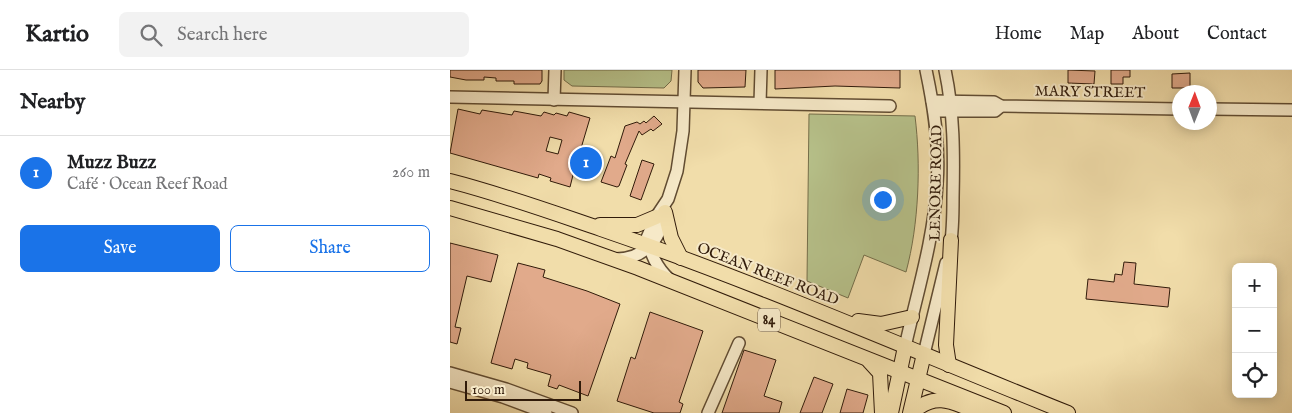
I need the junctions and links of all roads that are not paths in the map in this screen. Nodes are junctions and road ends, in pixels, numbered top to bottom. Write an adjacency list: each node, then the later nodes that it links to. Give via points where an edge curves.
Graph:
1 (555, 70): 7 (street)
2 (685, 70): 8 (street)
3 (761, 70): 9 (street)
4 (926, 70): 11 (street, LENORE ROAD)
5 (945, 70): 12 (street, LENORE ROAD)
6 (450, 97): 7 (street)
7 (554, 100): 8 (street)
8 (684, 101): 9 (street); 18 (street, via 678,172)
9 (760, 103): 10 (street)
10 (890, 106)
11 (933, 106): 12 (street, MARY STREET); 26 (street, LENORE ROAD, via 937,185)
12 (952, 106): 13 (street, MARY STREET, via 994,102 1001,106); 20 (street, LENORE ROAD, via 954,175)
13 (1172, 109)
14 (1217, 109): 15 (street)
15 (1292, 110)
16 (450, 181): 19 (main road, OCEAN REEF ROAD / 84)
17 (450, 208): 22 (main road, 84)
18 (662, 211): 19 (main road, via 637,225); 21 (street, via 655,240); 23 (main road)
19 (587, 225): 21 (main road, OCEAN REEF ROAD / 84)
20 (951, 240): 29 (street, LENORE ROAD); 31 (main road, via 946,345)
21 (649, 246): 22 (street, via 635,257); 23 (main road, OCEAN REEF ROAD / 84); 24 (street, via 660,270)
22 (611, 258): 24 (main road, 84)
23 (681, 258): 25 (main road, OCEAN REEF ROAD / 84)
24 (673, 282): 30 (main road, 84)
25 (779, 295): 26 (main road, via 873,324 888,324); 28 (main road, OCEAN REEF ROAD / 84)
26 (912, 317): 28 (street, LENORE ROAD)
27 (739, 343): 38 (street)
28 (905, 346): 29 (main road, OCEAN REEF ROAD / 84); 32 (main road)
29 (924, 354): 31 (main road, OCEAN REEF ROAD / 84); 34 (main road)
30 (867, 359): 32 (main road, 84); 39 (main road, via 880,373)
31 (949, 365): 44 (main road, OCEAN REEF ROAD / 84)
32 (900, 372): 34 (main road, 84); 40 (main road)
33 (450, 373): 37 (street, via 506,388)
34 (919, 378): 41 (main road); 43 (main road, 84)
35 (450, 382): 36 (street)
36 (546, 413)
37 (572, 413)
38 (708, 413)
39 (882, 413)
40 (891, 413)
41 (911, 413): 42 (main road, via 928,401 939,401)
42 (979, 413)
43 (1004, 413)
44 (1068, 413)

